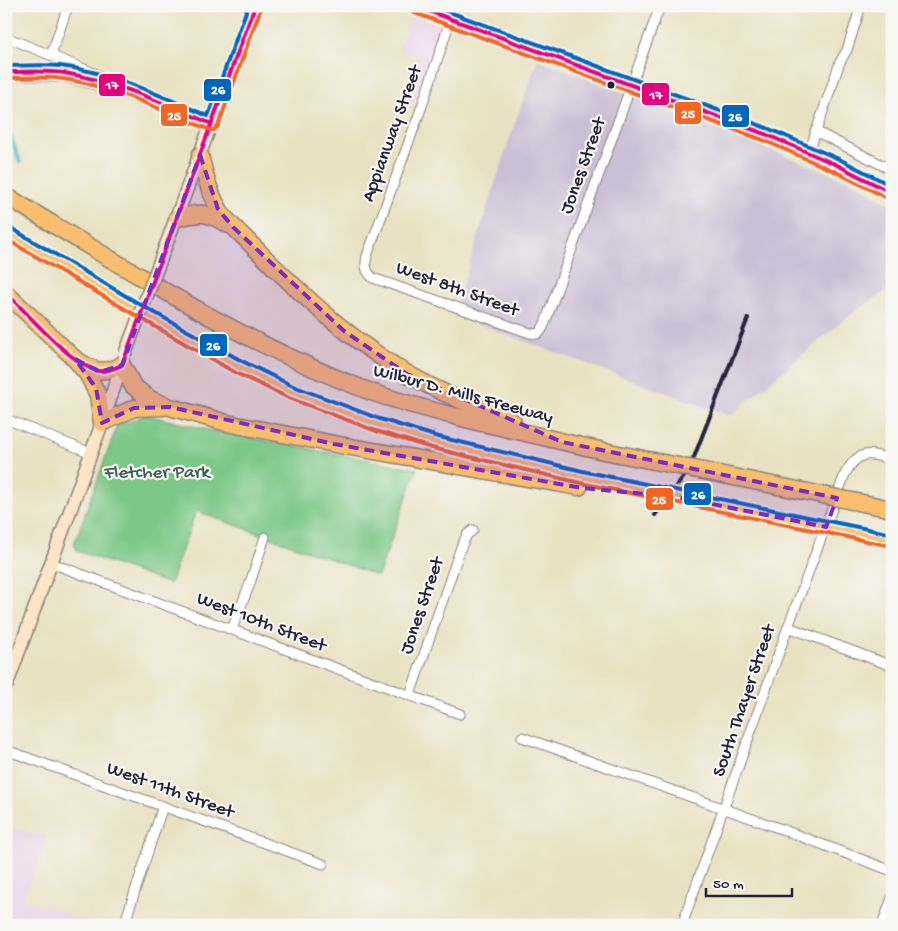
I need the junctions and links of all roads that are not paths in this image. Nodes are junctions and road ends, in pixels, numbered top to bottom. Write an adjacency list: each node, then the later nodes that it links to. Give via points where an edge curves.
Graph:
1 (68, 6): 9 (street)
2 (255, 6): 13 (main road)
3 (414, 6): 7 (street)
4 (455, 6): 7 (street, Appianway Street)
5 (660, 6): 11 (street, Jones Street)
6 (861, 6): 14 (street)
7 (451, 20): 11 (street); 23 (street, Appianway Street, via 367,256 365,266)
8 (6, 37): 9 (street)
9 (51, 54): 12 (street)
10 (6, 72): 12 (highway, via 62,73)
11 (631, 86): 15 (street); 25 (street, Jones Street, via 545,323)
12 (133, 92): 13 (main road)
13 (212, 124): 16 (main road)
14 (815, 132): 15 (street); 17 (street)
15 (809, 152): 18 (street)
16 (200, 156): 20 (main road); 21 (highway, via 206,182 218,209)
17 (892, 170)
18 (892, 193)
19 (6, 196): 31 (highway, Wilbur D. Mills Freeway, via 155,286 310,368 401,402)
20 (177, 218): 21 (highway, via 198,213); 27 (main road, bridge)
21 (233, 227): 31 (highway, via 324,313 379,356 438,390)
22 (6, 232): 34 (highway, via 198,344 291,392 378,425)
23 (368, 273): 25 (street, West 8th Street, via 373,278)
24 (6, 293): 26 (highway)
25 (537, 334)
26 (75, 359): 27 (highway, via 100,372 110,370); 30 (highway, via 96,388)
27 (123, 359): 28 (highway, via 136,389); 30 (main road)
28 (170, 407): 30 (highway, via 134,408); 34 (highway, via 264,432)
29 (6, 419): 32 (street)
30 (102, 423): 32 (main road)
31 (562, 442): 35 (highway, Wilbur D. Mills Freeway, bridge)
32 (91, 453): 39 (main road)
33 (892, 460): 40 (street, South Thayer Street, via 867,453 857,458 844,474)
34 (584, 483): 38 (highway, bridge, via 677,497)
35 (892, 509)
36 (473, 530): 44 (street, Jones Street, via 461,547)
37 (265, 537): 41 (street)
38 (892, 540)
39 (51, 563): 41 (street, West 10th Street); 43 (main road)
40 (788, 627): 42 (street); 49 (street, South Thayer Street)
41 (232, 629): 44 (street, West 10th Street)
42 (892, 666)
43 (6, 687)
44 (410, 695): 45 (street, West 10th Street)
45 (460, 714)
46 (522, 737): 49 (street)
47 (6, 750): 48 (street, West 11th Street)
48 (163, 806): 50 (street, West 11th Street); 53 (street)
49 (724, 809): 51 (street); 54 (street, South Thayer Street)
50 (323, 864)
51 (892, 871)
52 (892, 898): 55 (street)
53 (124, 925)
54 (682, 925)
55 (882, 925)

